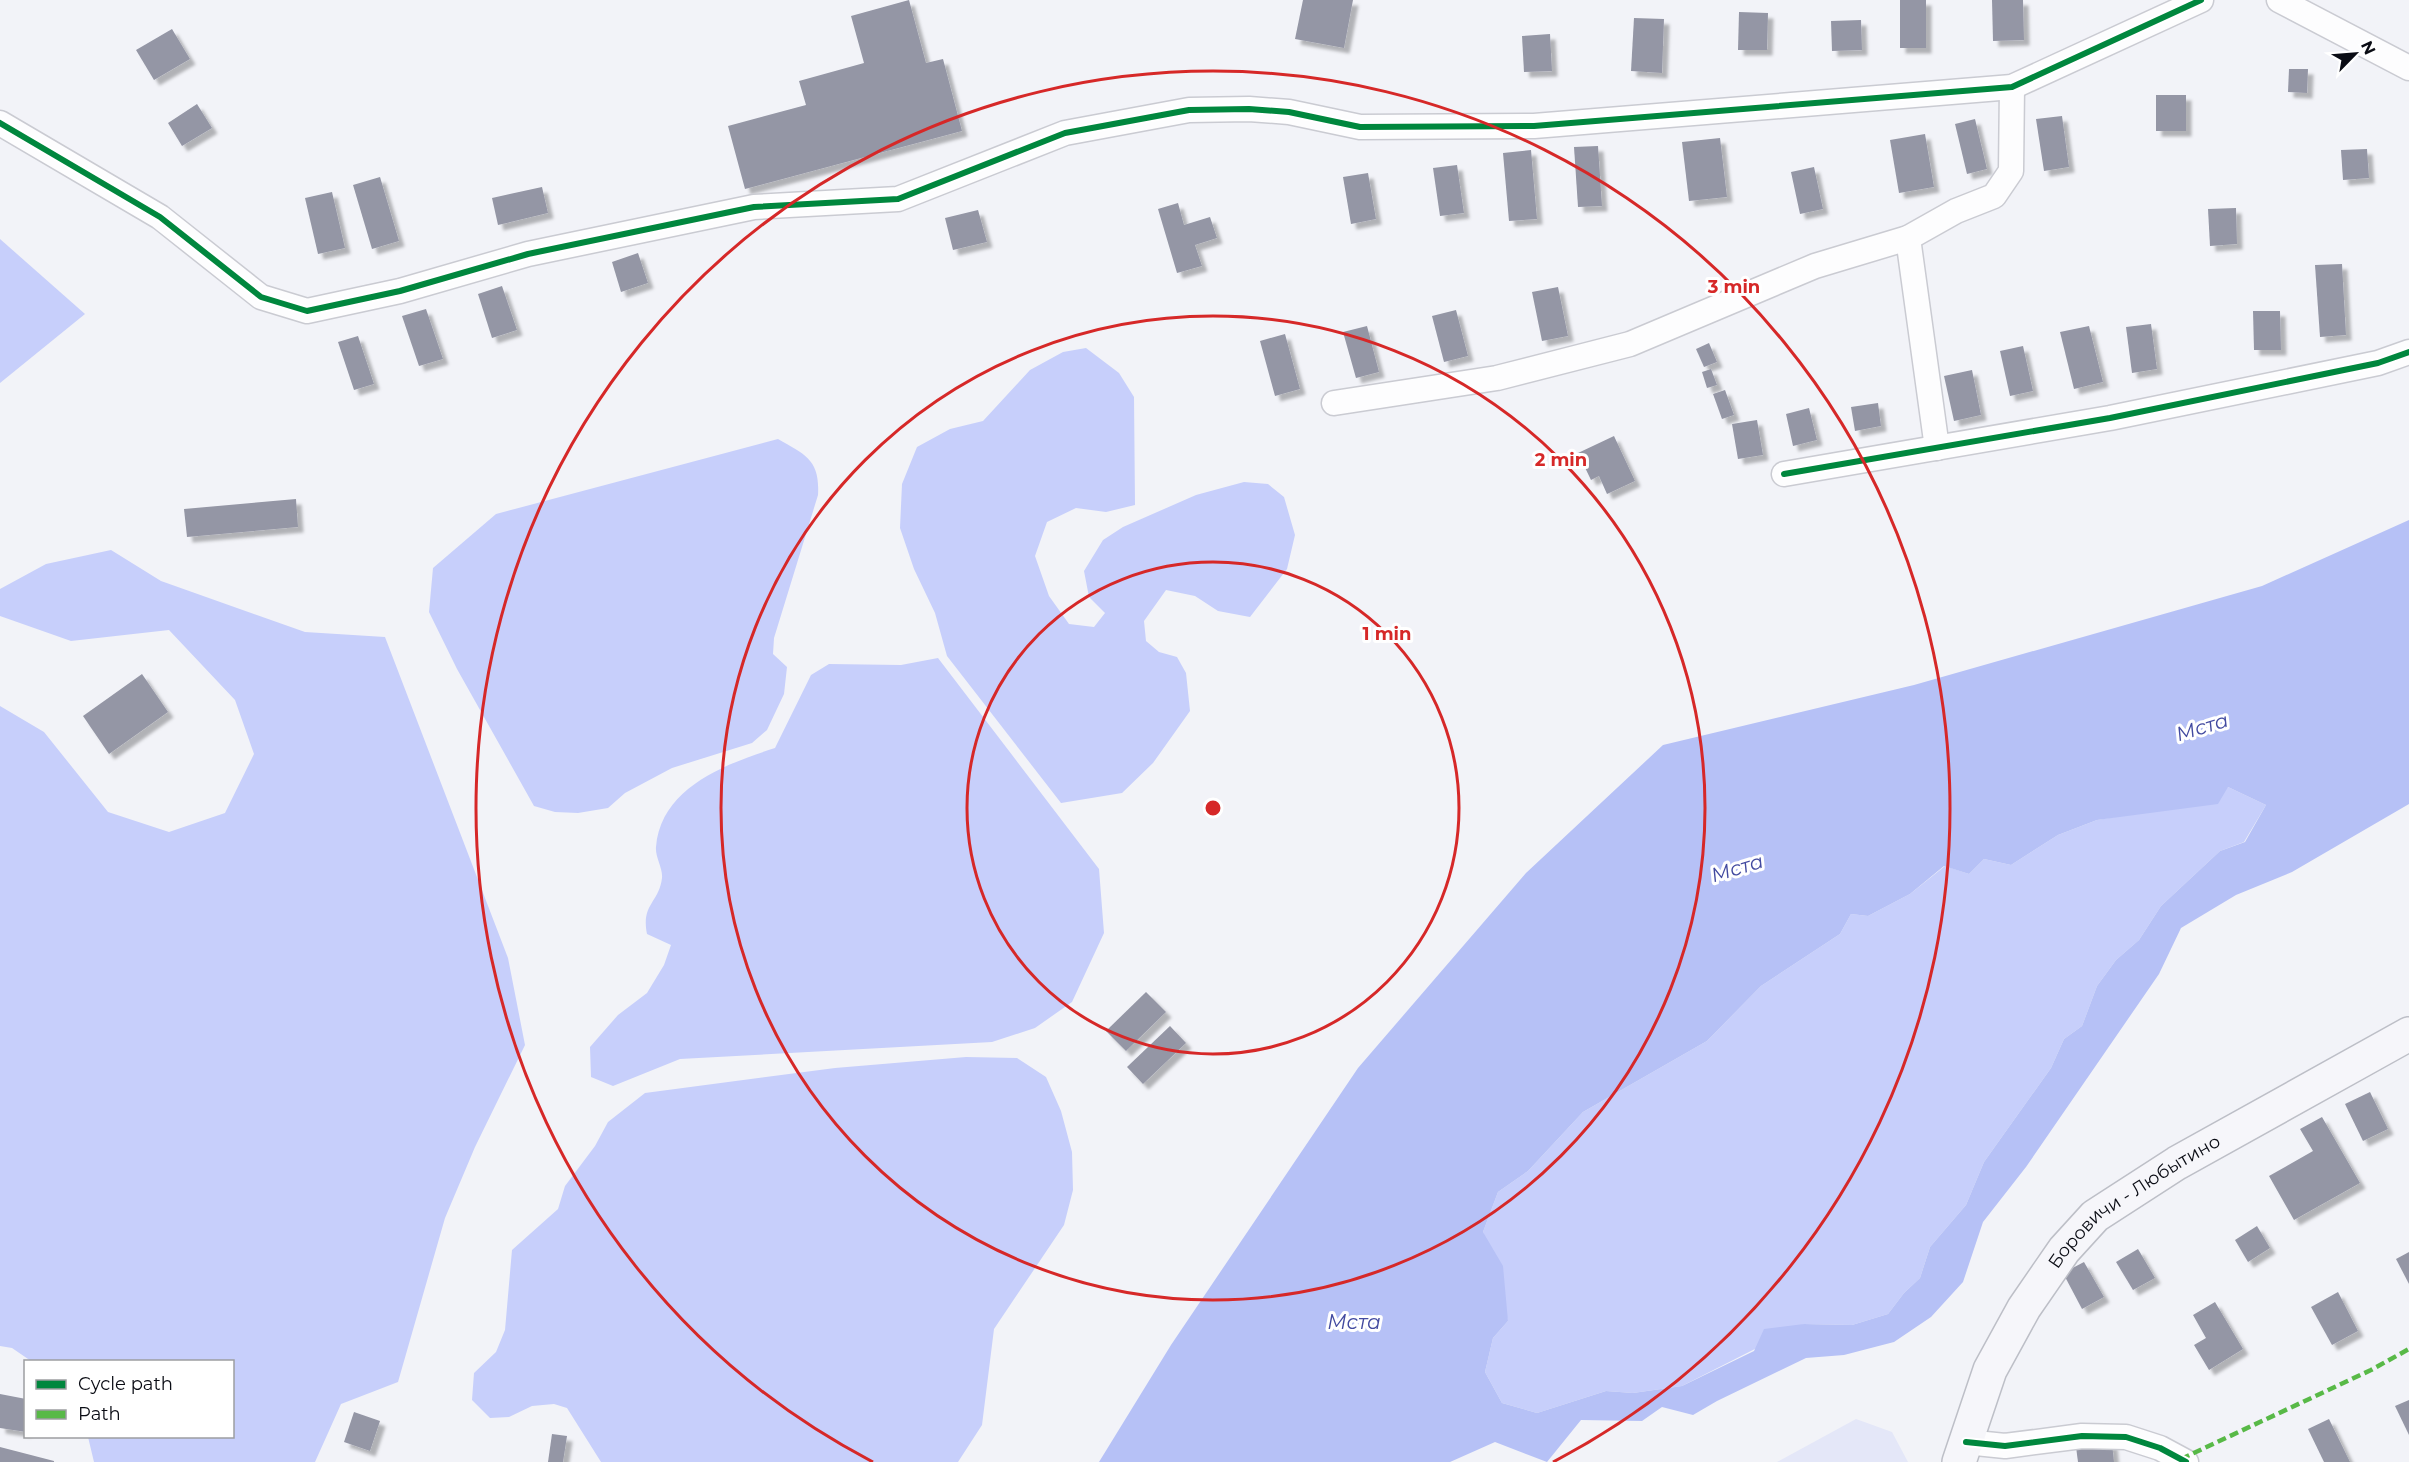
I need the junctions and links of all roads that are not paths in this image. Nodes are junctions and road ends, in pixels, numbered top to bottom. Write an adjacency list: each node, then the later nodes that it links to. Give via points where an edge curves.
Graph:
1 (2201, 0): 4 (street)
2 (2279, 0): 3 (street)
3 (2409, 68)
4 (2012, 87): 5 (street, via 1534,126 1360,127 1289,112 1189,110 1065,133 898,199 754,207 528,254 400,291 307,311 261,297 160,217); 6 (street, via 2011,171 1994,196 1956,211)
5 (0, 123)
6 (1908, 238): 8 (street, via 1815,267 1630,344 1497,378); 9 (street)
7 (2409, 352): 9 (street, via 2378,363 2110,418)
8 (1334, 403)
9 (1936, 448): 10 (street)
10 (1784, 474)
11 (2409, 1034): 12 (main road, Боровичи - Любытино, via 2177,1163 2095,1216 2064,1250 2024,1308 1990,1370)
12 (1963, 1452): 13 (street, via 2082,1436 2126,1437)
13 (2186, 1462)

